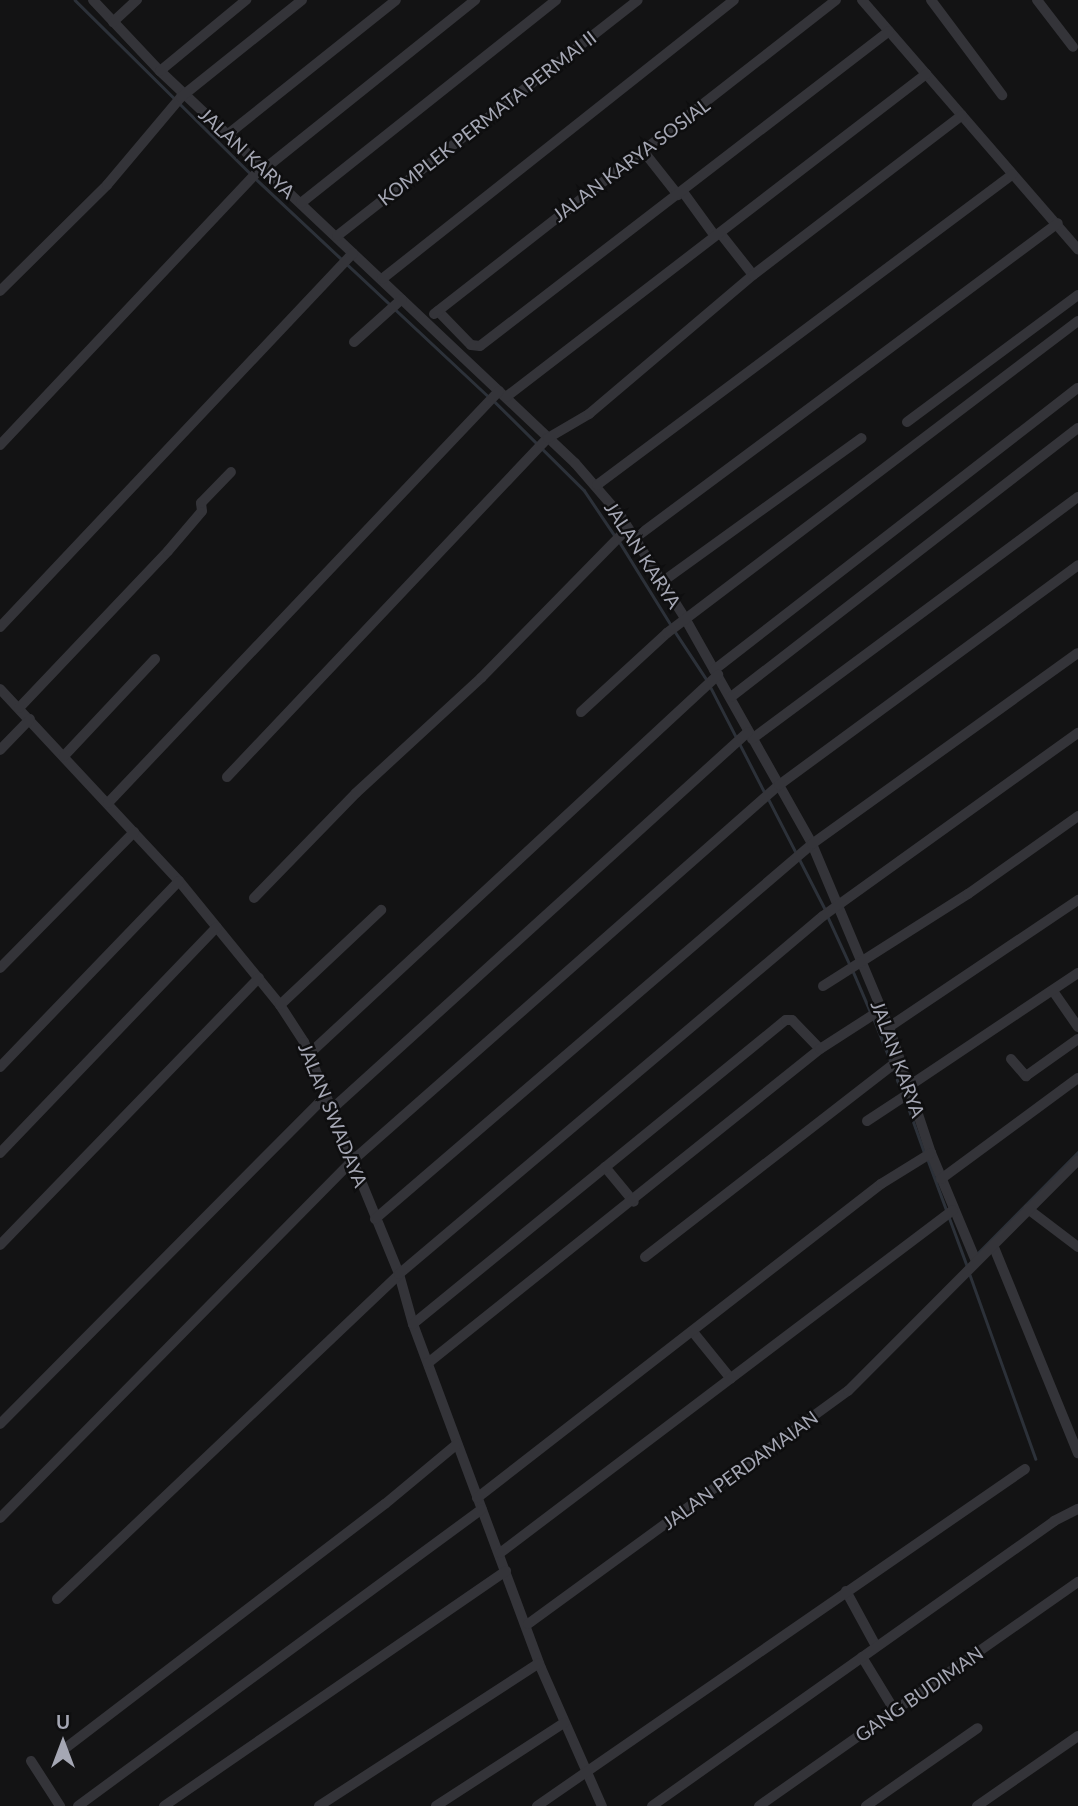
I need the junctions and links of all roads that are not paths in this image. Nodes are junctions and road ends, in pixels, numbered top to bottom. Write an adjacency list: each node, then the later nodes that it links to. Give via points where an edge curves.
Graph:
1 (93, 0): 14 (street, JALAN KARYA)
2 (137, 0): 14 (street)
3 (246, 0): 17 (street)
4 (302, 0): 20 (street)
5 (396, 0): 22 (street)
6 (475, 0): 24 (street)
7 (556, 0): 27 (street)
8 (638, 0): 30 (street, KOMPLEK PERMATA PERMAI II)
9 (734, 0): 34 (street)
10 (836, 0): 23 (street, JALAN KARYA SOSIAL)
11 (862, 0): 15 (street)
12 (931, 0): 19 (street)
13 (1037, 0): 16 (street)
14 (113, 22): 17 (street, JALAN KARYA)
15 (889, 31): 18 (street); 26 (street)
16 (1073, 47)
17 (160, 71): 20 (street, JALAN KARYA)
18 (926, 74): 21 (street); 29 (street)
19 (1002, 95)
20 (183, 96): 22 (street, JALAN KARYA); 35 (street, via 107,185)
21 (962, 115): 25 (street); 33 (street)
22 (228, 135): 24 (street, JALAN KARYA)
23 (643, 152): 26 (street); 38 (street, JALAN KARYA SOSIAL)
24 (261, 170): 27 (street, JALAN KARYA); 48 (street)
25 (1013, 174): 28 (street); 50 (street)
26 (681, 193): 29 (street); 38 (street, via 480,346 471,345)
27 (301, 203): 30 (street, JALAN KARYA)
28 (1058, 223): 31 (street); 53 (street)
29 (718, 234): 33 (street); 43 (street)
30 (337, 236): 32 (street, JALAN KARYA)
31 (1078, 249)
32 (351, 254): 34 (street, JALAN KARYA); 57 (street)
33 (753, 275): 47 (street, via 589,414)
34 (382, 279): 37 (street, JALAN KARYA)
35 (0, 291)
36 (1078, 295): 44 (street)
37 (397, 303): 39 (street, JALAN KARYA); 41 (street)
38 (438, 311): 39 (street, JALAN KARYA SOSIAL)
39 (426, 321): 43 (street, JALAN KARYA)
40 (1078, 321): 56 (street)
41 (354, 342)
42 (1078, 388): 60 (street)
43 (500, 394): 47 (street, JALAN KARYA); 72 (street, via 485,402)
44 (907, 422)
45 (1078, 428): 62 (street)
46 (862, 438): 55 (street)
47 (543, 443): 50 (street, JALAN KARYA); 70 (street)
48 (0, 445)
49 (231, 472): 63 (street, via 203,501 202,511 168,551)
50 (597, 485): 52 (street, JALAN KARYA)
51 (1078, 497): 67 (street)
52 (626, 530): 53 (street, JALAN KARYA); 77 (street)
53 (635, 538): 55 (street, JALAN KARYA)
54 (1078, 565): 71 (street)
55 (662, 582): 56 (street, JALAN KARYA)
56 (686, 620): 60 (street, JALAN KARYA); 64 (street)
57 (0, 627)
58 (1078, 653): 75 (street)
59 (155, 659): 69 (street)
60 (714, 675): 62 (street, JALAN KARYA); 94 (street)
61 (1, 693): 63 (street, JALAN SWADAYA)
62 (730, 697): 67 (street, JALAN KARYA)
63 (19, 708): 65 (street, JALAN SWADAYA)
64 (582, 712)
65 (30, 719): 68 (street); 69 (street, JALAN SWADAYA)
66 (1078, 733): 80 (street)
67 (748, 736): 71 (street, JALAN KARYA); 101 (street)
68 (0, 750)
69 (64, 756): 72 (street, JALAN SWADAYA)
70 (227, 778)
71 (775, 788): 75 (street, JALAN KARYA); 105 (street)
72 (107, 803): 74 (street, JALAN SWADAYA)
73 (1078, 817): 82 (street)
74 (134, 832): 76 (street, JALAN SWADAYA); 83 (street)
75 (809, 847): 80 (street, JALAN KARYA); 112 (street)
76 (180, 881): 81 (street, JALAN SWADAYA); 97 (street)
77 (254, 898)
78 (1078, 900): 90 (street)
79 (381, 911): 88 (street)
80 (830, 911): 82 (street, JALAN KARYA); 118 (street)
81 (217, 927): 85 (street, JALAN SWADAYA); 103 (street)
82 (854, 965): 86 (street); 89 (street, JALAN KARYA)
83 (0, 968)
84 (1078, 973): 87 (street)
85 (259, 978): 88 (street, JALAN SWADAYA); 113 (street)
86 (823, 986)
87 (1053, 991): 91 (street); 99 (street)
88 (280, 1004): 94 (street, JALAN SWADAYA)
89 (879, 1010): 90 (street, JALAN KARYA); 93 (street)
90 (889, 1027): 96 (street, JALAN KARYA)
91 (1078, 1027)
92 (1078, 1039): 95 (street, via 1026,1076)
93 (820, 1049): 107 (street, via 792,1020 786,1020); 109 (street)
94 (309, 1054): 100 (street, JALAN SWADAYA)
95 (1011, 1059)
96 (895, 1062): 99 (street, JALAN KARYA); 116 (street)
97 (0, 1067)
98 (1078, 1078): 108 (street)
99 (910, 1089): 102 (street); 104 (street, JALAN KARYA)
100 (326, 1096): 101 (street, JALAN SWADAYA); 123 (street)
101 (333, 1108): 105 (street, JALAN SWADAYA)
102 (867, 1121)
103 (0, 1153)
104 (926, 1155): 108 (street, JALAN KARYA); 120 (street)
105 (352, 1161): 112 (street, JALAN SWADAYA); 130 (street)
106 (1076, 1165): 110 (street, JALAN PERDAMAIAN)
107 (605, 1167): 109 (street); 119 (street)
108 (941, 1179): 111 (street, JALAN KARYA)
109 (634, 1202): 121 (street)
110 (1028, 1209): 114 (street, JALAN PERDAMAIAN); 115 (street)
111 (948, 1213): 117 (street, JALAN KARYA); 122 (street)
112 (375, 1219): 118 (street, JALAN SWADAYA)
113 (0, 1245)
114 (993, 1245): 117 (street, JALAN PERDAMAIAN); 125 (street)
115 (1078, 1247)
116 (645, 1257)
117 (975, 1259): 136 (street, JALAN PERDAMAIAN, via 841,1397)
118 (399, 1274): 119 (street, JALAN SWADAYA); 135 (street)
119 (412, 1324): 121 (street, JALAN SWADAYA)
120 (693, 1332): 122 (street); 127 (street)
121 (428, 1363): 124 (street, JALAN SWADAYA)
122 (731, 1380): 131 (street)
123 (0, 1424)
124 (457, 1444): 127 (street, JALAN SWADAYA); 144 (street)
125 (1078, 1453)
126 (1025, 1469): 134 (street)
127 (477, 1497): 129 (street, JALAN SWADAYA)
128 (1078, 1508): 137 (street)
129 (482, 1509): 131 (street, JALAN SWADAYA); 148 (street)
130 (0, 1518)
131 (500, 1553): 132 (street, JALAN SWADAYA)
132 (506, 1571): 136 (street, JALAN SWADAYA); 149 (street)
133 (1078, 1582): 140 (street, GANG BUDIMAN)
134 (846, 1591): 137 (street); 146 (street)
135 (57, 1599)
136 (528, 1624): 139 (street)
137 (876, 1646): 138 (street)
138 (862, 1657): 140 (street); 154 (street)
139 (539, 1663): 141 (street); 150 (street)
140 (895, 1711): 155 (street, GANG BUDIMAN)
141 (564, 1723): 146 (street); 151 (street)
142 (978, 1728): 156 (street)
143 (1078, 1736): 157 (street)
144 (67, 1746)
145 (31, 1761): 147 (street)
146 (586, 1775): 152 (street); 153 (street)
147 (60, 1806)
148 (78, 1806)
149 (164, 1806)
150 (319, 1806)
151 (436, 1806)
152 (537, 1806)
153 (602, 1806)
154 (652, 1806)
155 (759, 1806)
156 (866, 1806)
157 (977, 1806)

